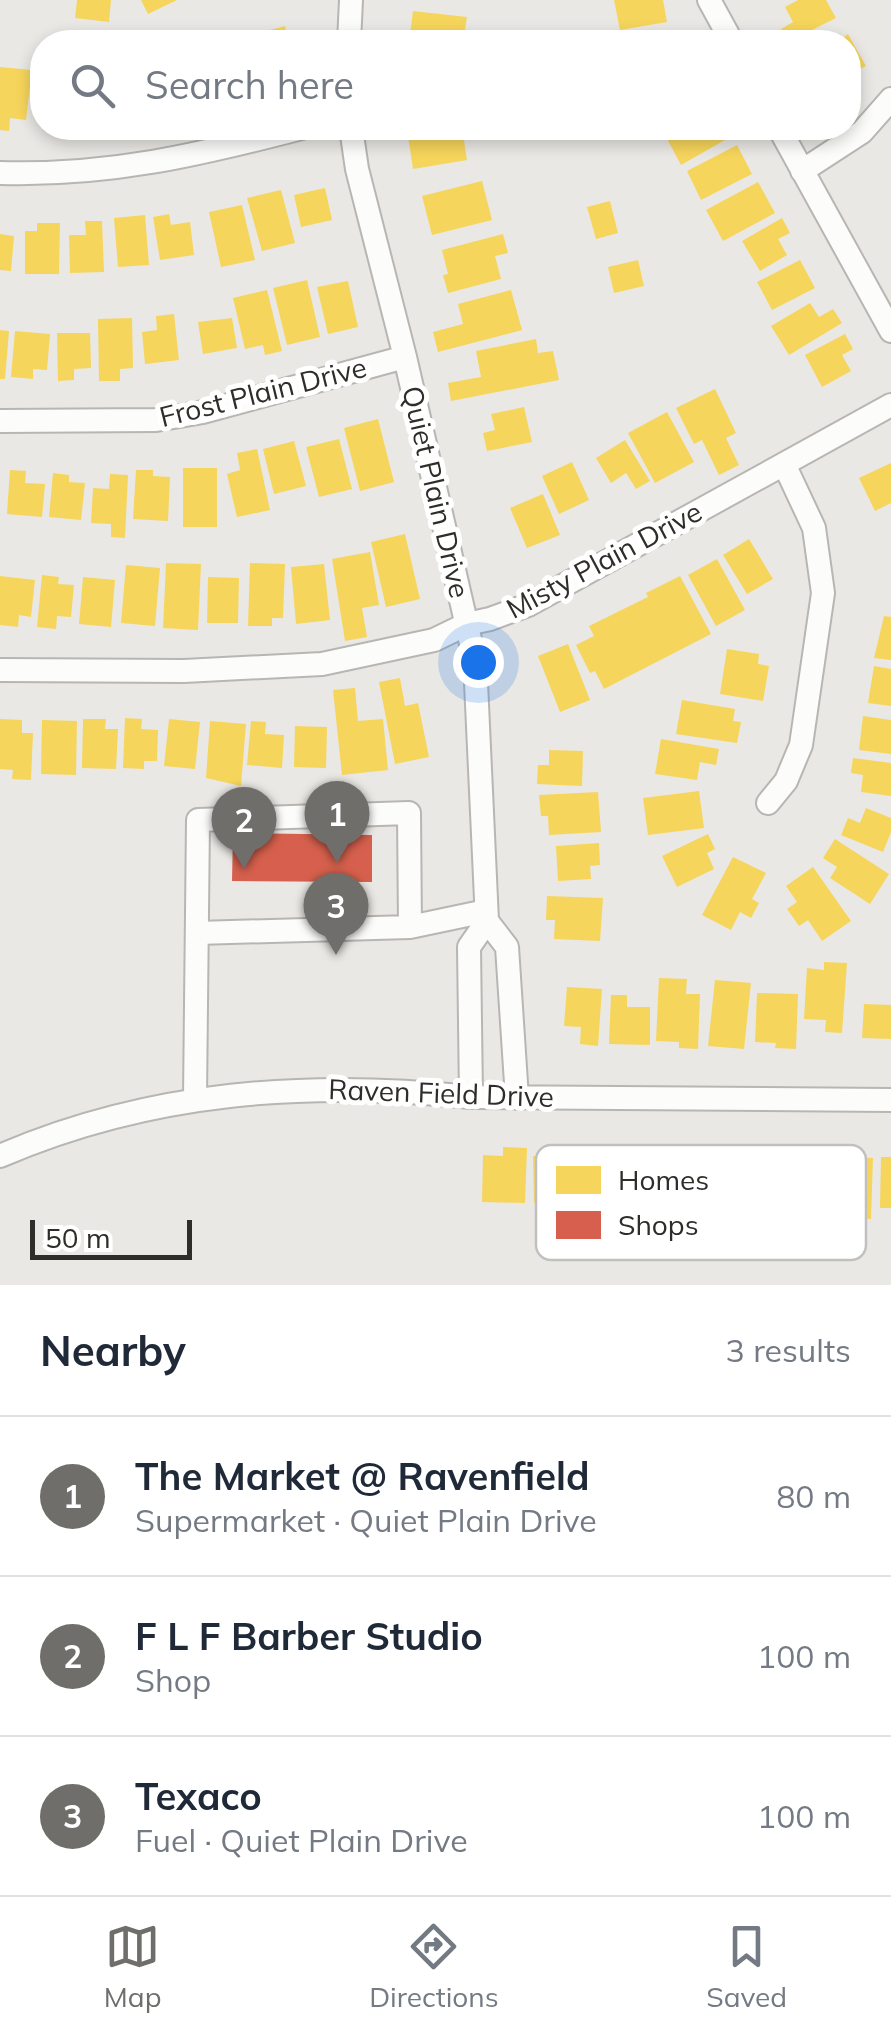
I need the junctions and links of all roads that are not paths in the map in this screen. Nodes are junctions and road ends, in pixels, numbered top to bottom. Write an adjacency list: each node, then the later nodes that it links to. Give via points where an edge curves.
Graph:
1 (351, 0): 3 (street)
2 (709, 0): 4 (street)
3 (350, 30)
4 (725, 30)
5 (891, 99): 6 (street)
6 (861, 133)
7 (255, 140): 12 (street, via 124,169)
8 (353, 140): 14 (street, Quiet Plain Drive)
9 (785, 140): 11 (street)
10 (850, 140): 11 (street)
11 (802, 171): 13 (street)
12 (0, 174)
13 (891, 331)
14 (406, 357): 16 (street, Frost Plain Drive, via 156,420); 18 (street, Quiet Plain Drive)
15 (891, 405): 17 (street, Misty Plain Drive)
16 (0, 421)
17 (784, 464): 18 (street, Misty Plain Drive, via 528,605); 20 (street, via 814,528 823,593 801,745)
18 (467, 624): 19 (street, Misty Plain Drive, via 434,640 322,664); 21 (street, Quiet Plain Drive, via 475,662)
19 (0, 670)
20 (768, 803)
21 (487, 916): 22 (street); 24 (street, Quiet Plain Drive, via 469,947); 26 (street, Quiet Plain Drive, via 507,947)
22 (410, 927): 23 (street); 23 (street, via 409,813 198,820)
23 (197, 933): 25 (street)
24 (470, 1097): 25 (street, Raven Field Drive, via 305,1089); 26 (street, Raven Field Drive)
25 (195, 1098): 28 (street, Raven Field Drive)
26 (517, 1098): 27 (street, Raven Field Drive)
27 (891, 1100)
28 (0, 1156)

